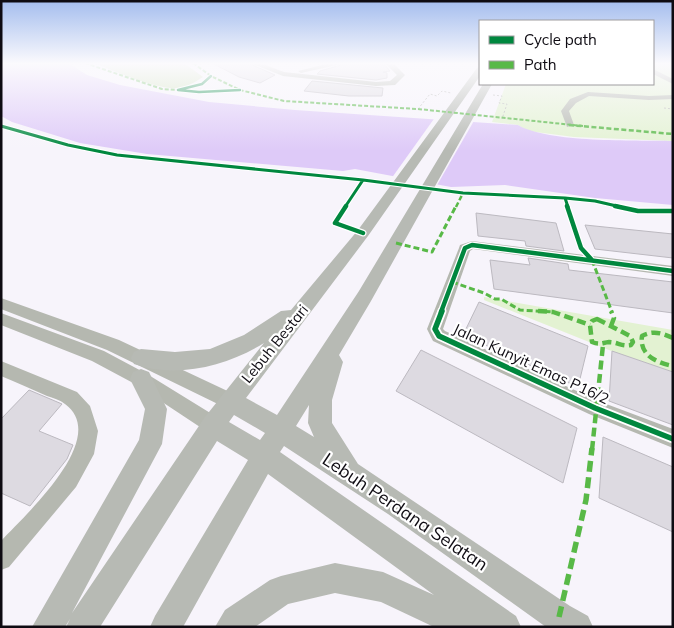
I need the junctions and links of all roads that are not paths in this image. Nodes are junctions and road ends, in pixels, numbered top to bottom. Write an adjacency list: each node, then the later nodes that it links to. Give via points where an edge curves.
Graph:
1 (464, 92): 3 (main road, Lebuh Bestari)
2 (482, 92): 7 (main road)
3 (462, 95): 8 (main road, Lebuh Bestari)
4 (673, 97): 5 (street, via 588,94 573,101 565,111)
5 (570, 125)
6 (673, 271): 16 (street, Jalan Kunyit Emas P16/2, via 472,245 465,248 435,329 439,336 595,408)
7 (365, 296): 15 (main road); 18 (main road, via 322,388 320,422)
8 (312, 298): 11 (main road, via 267,333 240,347 208,358); 13 (main road, Lebuh Bestari)
9 (1, 303): 11 (street, via 77,330)
10 (1, 319): 11 (street)
11 (141, 369): 13 (street); 14 (street); 20 (main road, via 156,410 150,444)
12 (2, 370): 19 (street, via 71,398 84,412 89,431 84,454 68,480)
13 (230, 401): 14 (main road, Lebuh Bestari); 15 (main road, Lebuh Perdana Selatan)
14 (213, 425): 17 (main road); 21 (main road, Lebuh Bestari)
15 (282, 429): 17 (main road); 18 (main road, Lebuh Perdana Selatan)
16 (673, 439)
17 (264, 456): 22 (main road); 25 (main road)
18 (353, 475): 26 (main road, Lebuh Perdana Selatan)
19 (1, 559)
20 (48, 627)
21 (82, 627)
22 (166, 627)
23 (231, 627): 24 (main road, via 281,591 335,578 383,587)
24 (469, 627)
25 (505, 627)
26 (577, 627)

